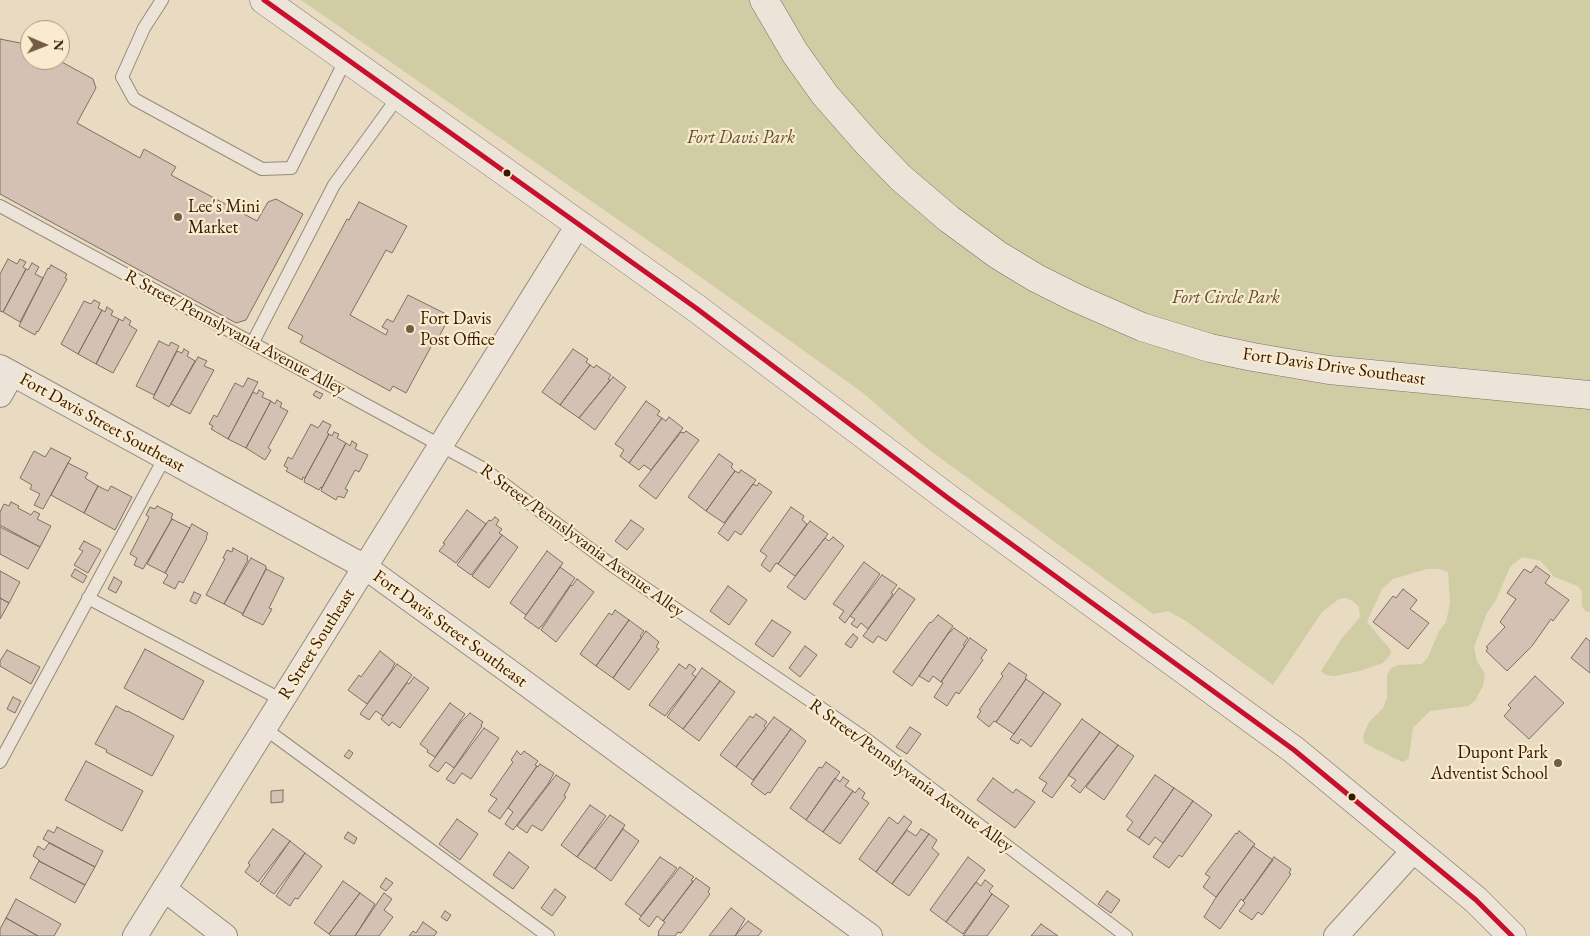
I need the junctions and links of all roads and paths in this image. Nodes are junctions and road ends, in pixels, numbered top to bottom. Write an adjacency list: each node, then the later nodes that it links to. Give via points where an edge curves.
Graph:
1 (162, 0): 4 (lane, via 144,28 122,77 134,99 262,169 291,168)
2 (264, 0): 4 (street)
3 (764, 0): 11 (street, Fort Davis Drive Southeast, via 825,95 901,178 998,255 1076,298 1174,337 1262,359 1356,373)
4 (346, 59): 5 (street)
5 (398, 96): 7 (street); 8 (lane, via 334,185)
6 (0, 206): 8 (lane, R Street/Pennslyvania Avenue Alley)
7 (578, 225): 12 (street, R Street Southeast); 19 (street, via 696,308 948,498 1294,750)
8 (253, 342): 12 (lane, R Street/Pennslyvania Avenue Alley)
9 (6, 371): 10 (street); 13 (street, Fort Davis Street Southeast)
10 (0, 394)
11 (1590, 396)
12 (441, 445): 14 (street, R Street Southeast); 25 (lane, R Street/Pennslyvania Avenue Alley, via 484,469 613,566 862,736)
13 (165, 457): 14 (street, Fort Davis Street Southeast); 15 (lane)
14 (365, 568): 16 (street, R Street Southeast); 24 (street, Fort Davis Street Southeast)
15 (88, 598): 16 (lane); 18 (lane)
16 (282, 700): 17 (street, R Street Southeast)
17 (264, 728): 20 (street, R Street Southeast); 23 (lane)
18 (0, 762)
19 (1415, 849): 26 (street); 27 (street, via 1476,900)
20 (164, 889): 21 (street, R Street Southeast); 22 (street)
21 (135, 936)
22 (225, 936)
23 (548, 936)
24 (870, 936)
25 (1126, 936)
26 (1336, 936)
27 (1512, 936)

